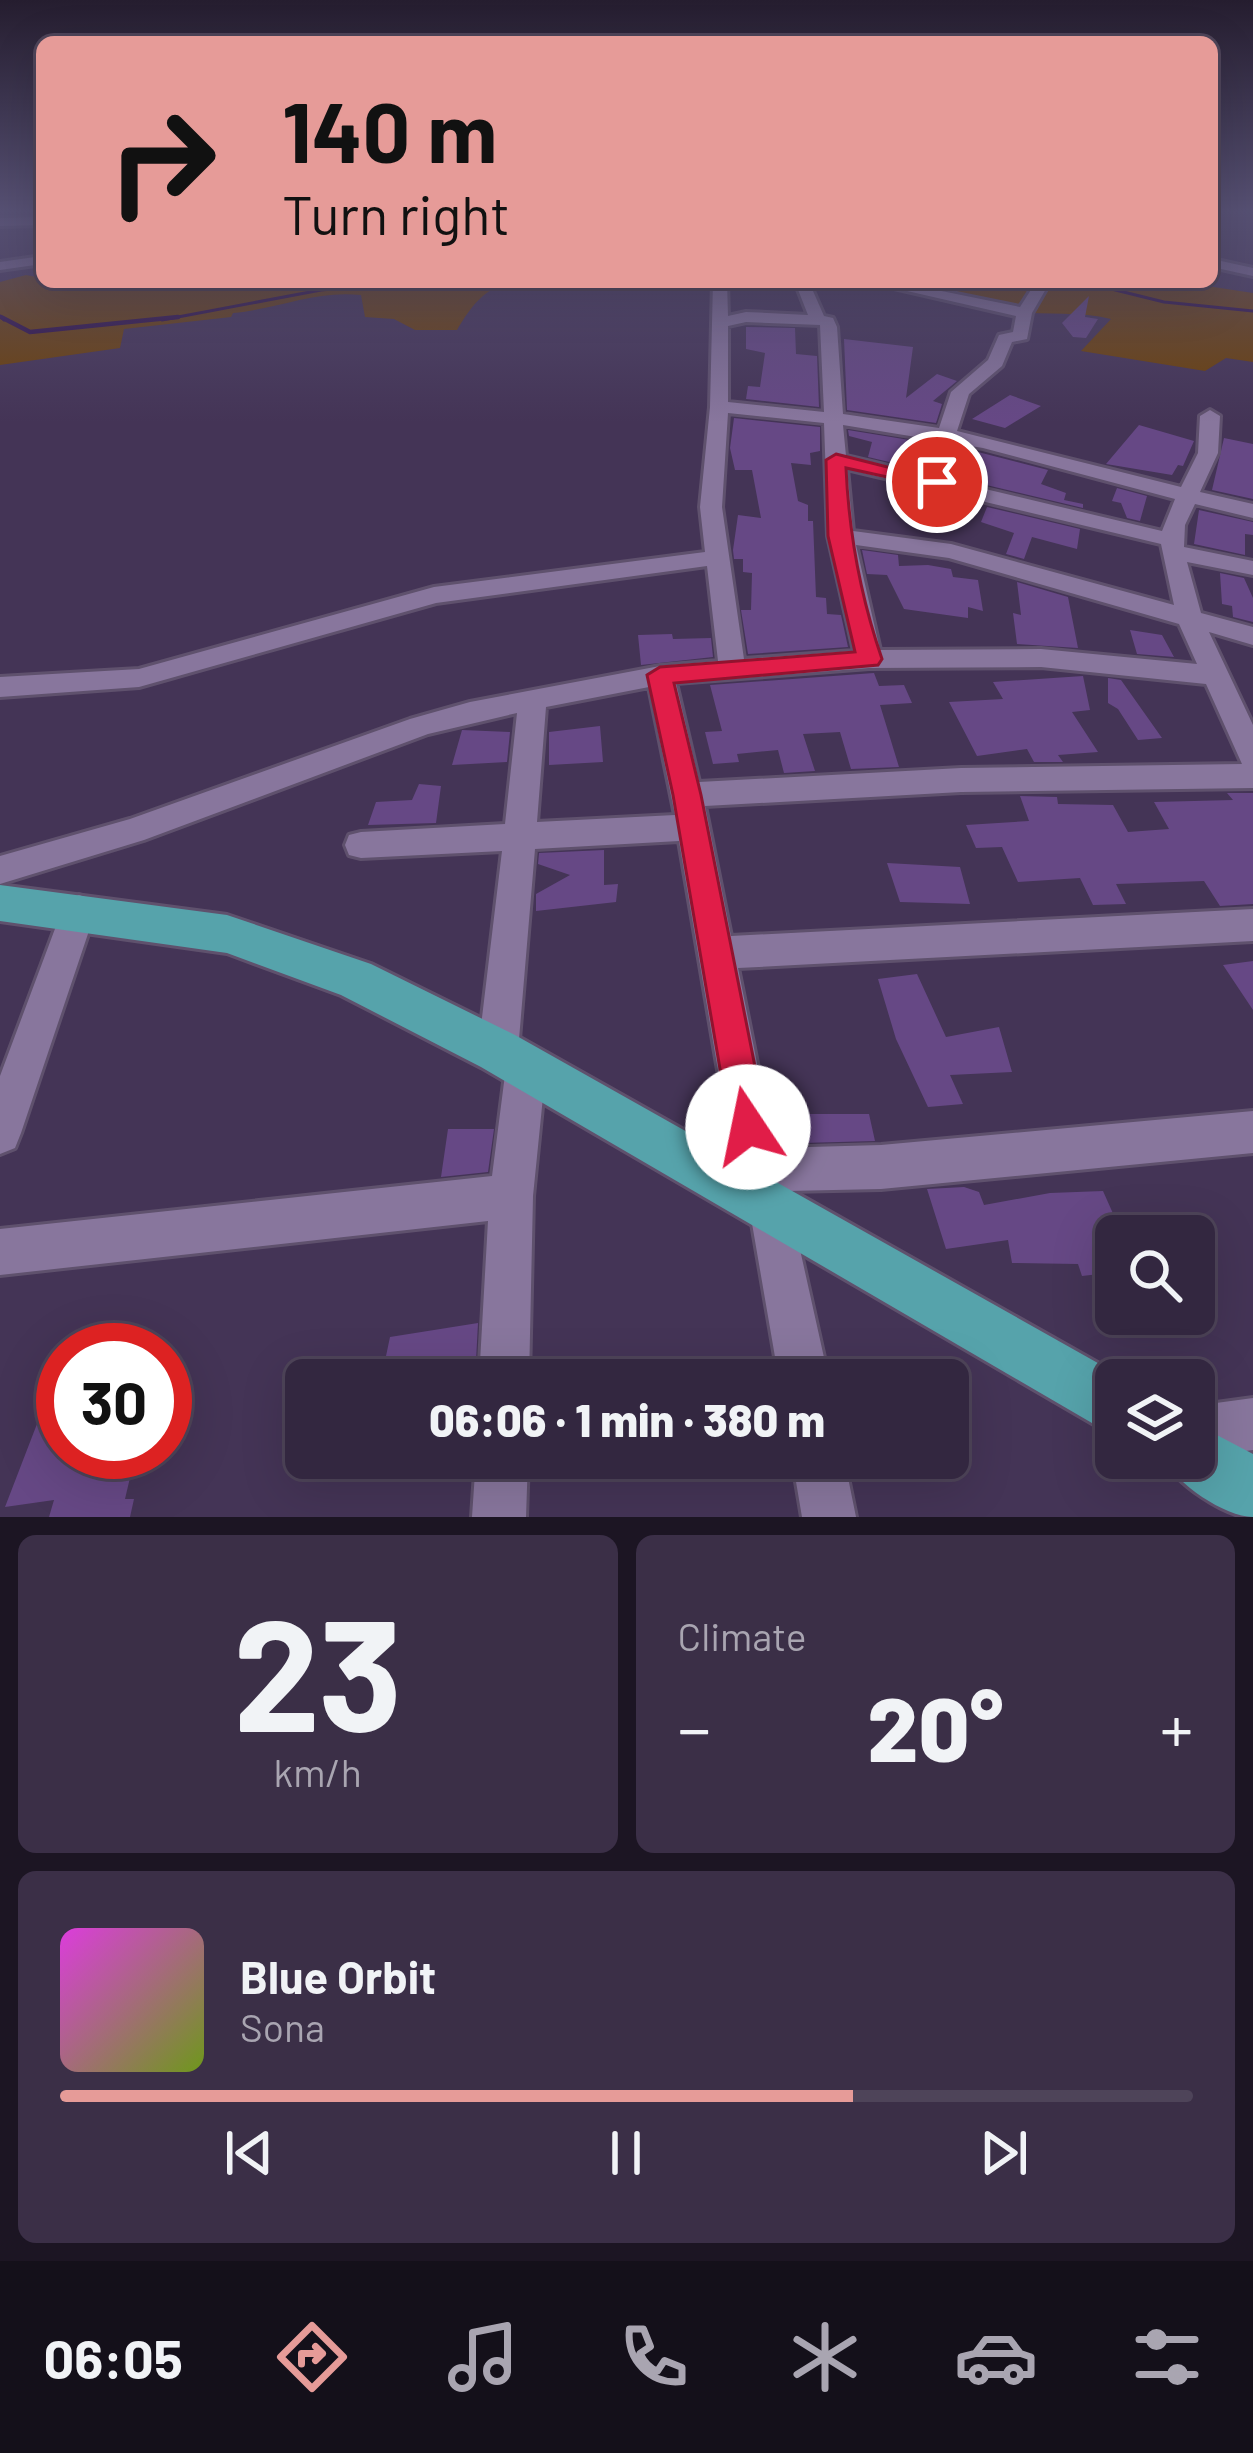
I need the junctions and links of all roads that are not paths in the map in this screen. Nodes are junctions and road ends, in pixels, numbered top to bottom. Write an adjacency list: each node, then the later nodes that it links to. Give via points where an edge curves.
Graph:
1 (720, 288): 7 (street)
2 (805, 288): 6 (street)
3 (902, 288): 5 (street)
4 (1039, 288): 5 (street)
5 (1024, 314): 11 (street, via 1021,335 1005,339 996,362 960,392)
6 (818, 320): 7 (street); 10 (street, via 830,327)
7 (720, 322): 8 (street)
8 (719, 407): 10 (street); 17 (street, via 711,507)
9 (1210, 416): 13 (street, via 1208,453)
10 (835, 417): 11 (street); 12 (street)
11 (946, 436): 13 (street)
12 (836, 460): 15 (street); 16 (street)
13 (1186, 497): 14 (street); 16 (street)
14 (1253, 511)
15 (839, 536): 19 (street, via 951,550); 21 (street)
16 (1172, 546): 18 (street); 19 (street)
17 (717, 558): 22 (street); 25 (street, via 434,595 95,685)
18 (1253, 568)
19 (1190, 619): 20 (street); 23 (street)
20 (1253, 636)
21 (869, 659): 22 (street); 23 (street, via 1041,658)
22 (732, 667): 24 (street)
23 (1213, 674): 27 (street)
24 (660, 675): 26 (street); 29 (street)
25 (0, 687)
26 (533, 700): 30 (street); 32 (street, via 420,726 133,831)
27 (1253, 757)
28 (1253, 776): 29 (street, via 961,779)
29 (690, 811): 30 (street); 36 (street)
30 (523, 834): 31 (street); 37 (street)
31 (361, 845)
32 (0, 870)
33 (0, 903): 34 (main road)
34 (79, 910): 37 (main road, via 227,934 355,980); 39 (street)
35 (1253, 925): 36 (street)
36 (716, 953): 40 (street)
37 (512, 1059): 40 (main road); 41 (street)
38 (1253, 1132): 40 (street, via 880,1167)
39 (0, 1133)
40 (764, 1188): 44 (street); 45 (main road)
41 (511, 1196): 42 (street); 43 (street)
42 (0, 1252)
43 (506, 1359)
44 (799, 1359)
45 (1095, 1394)
46 (1253, 1424): 47 (street)
47 (1215, 1429)
48 (1215, 1467): 51 (main road)
49 (501, 1479): 52 (street)
50 (822, 1479): 53 (street)
51 (1253, 1490)
52 (500, 1517)
53 (830, 1517)

